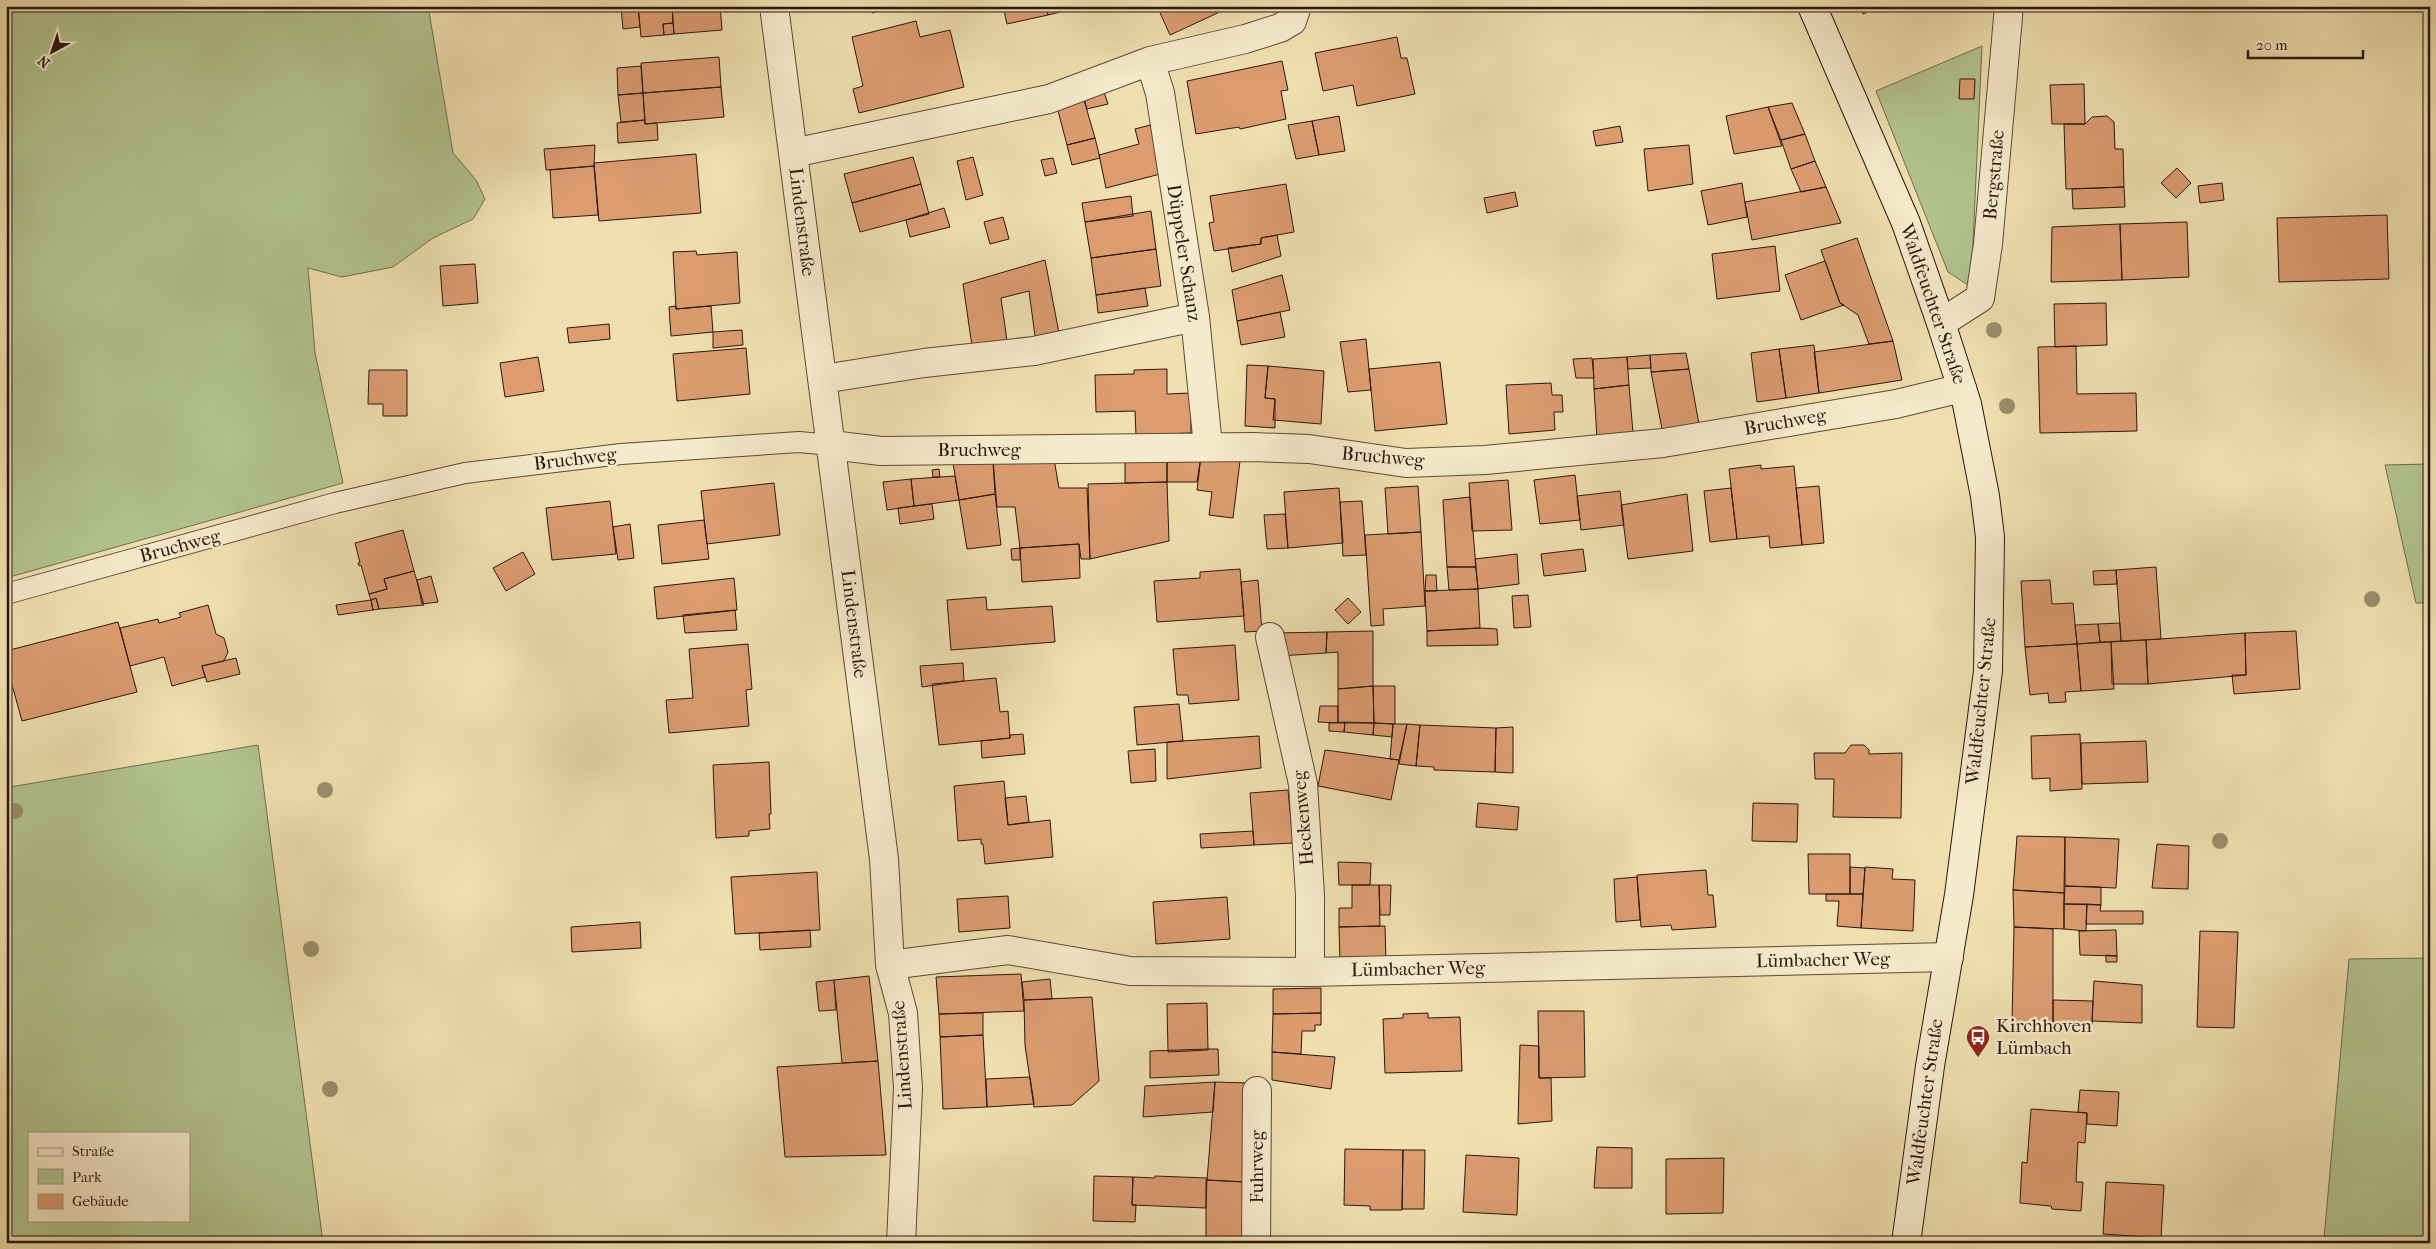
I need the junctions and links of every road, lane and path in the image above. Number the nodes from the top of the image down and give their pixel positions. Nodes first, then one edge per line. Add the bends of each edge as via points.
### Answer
1 (774, 6) edge
2 (1297, 6) edge
3 (1812, 6) edge
4 (2009, 6) edge
5 (1150, 61) junction
6 (793, 153) junction
7 (1195, 317) junction
8 (1941, 323) junction
9 (823, 379) junction
10 (1962, 388) junction
11 (831, 445) junction
12 (1208, 446) junction
13 (6, 594) edge
14 (1270, 637) dead end
15 (1949, 957) junction
16 (890, 965) junction
17 (1310, 972) junction
18 (1257, 1091) dead end
19 (901, 1243) edge
20 (1256, 1243) edge
21 (1906, 1243) edge

1 - 6 street, Lindenstraße
2 - 5 street via 1292,20 1280,28
3 - 8 street, Waldfeuchter Straße via 1906,223
4 - 8 street, Bergstraße via 1980,298
5 - 6 street via 1049,99
5 - 7 street, Düppeler Schanz via 1160,93
6 - 9 street, Lindenstraße
7 - 9 street via 1034,351 924,363
7 - 12 street, Düppeler Schanz
8 - 10 street, Waldfeuchter Straße
9 - 11 street, Lindenstraße
10 - 12 street, Bruchweg via 1896,404 1662,443 1485,460 1406,463 1309,449
10 - 15 street, Waldfeuchter Straße via 1985,496 1991,582 1988,671
11 - 12 street, Bruchweg via 882,451
11 - 13 lane, Bruchweg via 799,442 621,454 465,473 335,503
11 - 16 street, Lindenstraße via 884,859
14 - 17 street, Heckenweg via 1303,784 1310,895
15 - 17 street, Lümbacher Weg
15 - 21 street, Waldfeuchter Straße via 1930,1066
16 - 17 street, Lümbacher Weg via 1008,950 1130,971
16 - 19 street, Lindenstraße via 902,1013 908,1088
18 - 20 street, Fuhrweg

